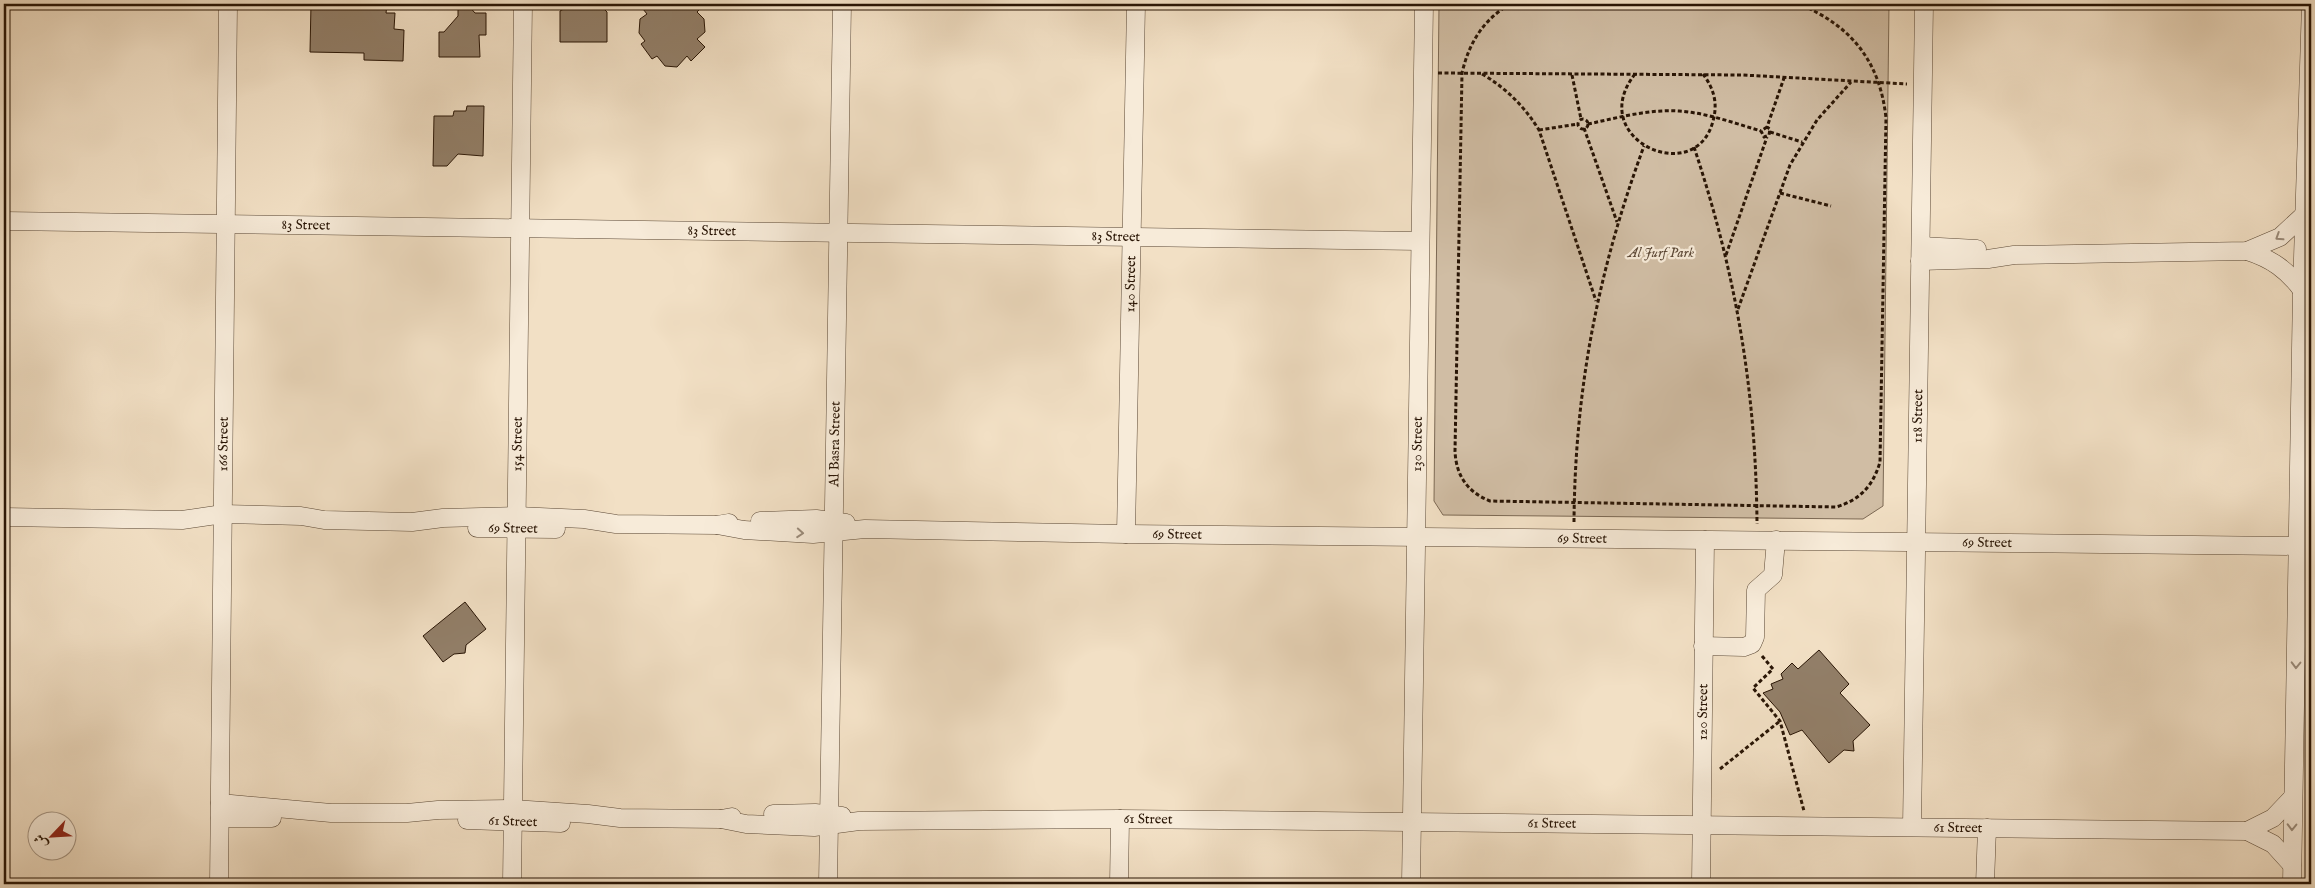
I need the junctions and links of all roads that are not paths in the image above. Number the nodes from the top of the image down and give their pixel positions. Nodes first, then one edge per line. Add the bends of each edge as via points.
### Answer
1 (228, 4) edge
2 (523, 4) edge
3 (842, 4) edge
4 (1136, 4) edge
5 (1424, 4) edge
6 (1924, 4) edge
7 (2311, 4) edge
8 (2306, 213) junction
9 (4, 221) edge
10 (226, 224) junction
11 (520, 228) junction
12 (839, 233) junction
13 (1132, 237) junction
14 (1420, 241) junction
15 (2247, 251) junction
16 (1920, 254) junction
17 (2302, 290) junction
18 (4, 518) edge
19 (222, 521) junction
20 (516, 523) junction
21 (834, 527) junction
22 (1126, 534) junction
23 (1416, 537) junction
24 (1704, 540) junction
25 (1776, 540) junction
26 (1916, 542) junction
27 (2299, 546) junction
28 (1703, 646) junction
29 (2293, 798) junction
30 (220, 811) junction
31 (513, 816) junction
32 (1120, 819) junction
33 (829, 820) junction
34 (1412, 822) junction
35 (1701, 825) junction
36 (1912, 827) junction
37 (1987, 828) junction
38 (2247, 831) junction
39 (2292, 865) junction
40 (219, 884) edge
41 (512, 884) edge
42 (828, 884) edge
43 (1119, 884) edge
44 (1411, 884) edge
45 (1701, 884) edge
46 (1986, 884) edge
47 (2292, 884) edge

1 - 10 street, 166 Street
2 - 11 street, 154 Street
3 - 12 street, Al Basra Street
4 - 13 street, 140 Street
5 - 14 street, 130 Street
6 - 16 street, 118 Street
7 - 8 street
8 -> 15 street via 2280,237
8 - 17 street
9 - 10 street, 83 Street
10 - 11 street, 83 Street
10 - 19 street, 166 Street
11 - 12 street, 83 Street
11 - 20 street, 154 Street
12 - 13 street, 83 Street
12 - 21 street, Al Basra Street
13 - 14 street, 83 Street
13 - 22 street, 140 Street
14 - 23 street, 130 Street
15 - 16 street via 2014,255 1988,259
15 - 17 street via 2279,265
16 - 26 street, 118 Street
17 - 27 street
18 - 19 street, 69 Street
19 - 20 street, 69 Street via 301,525 324,520 412,522 437,527
19 - 30 street, 166 Street
20 - 21 street, 69 Street via 591,529 616,524 717,525 744,530
20 - 31 street, 154 Street
21 - 22 street, 69 Street
21 - 33 street, Al Basra Street
22 - 23 street, 69 Street
23 - 24 street, 69 Street
23 - 34 street, 130 Street
24 - 25 street, 69 Street
24 - 28 street, 120 Street
25 - 26 street, 69 Street
25 - 28 street via 1773,575 1756,590 1752,644 1744,648
26 - 27 street, 69 Street
26 - 36 street, 118 Street
27 -> 29 street
28 - 35 street, 120 Street
29 - 38 street, 61 Street via 2273,818
29 -> 39 street
30 - 31 street, 61 Street via 306,818 331,813 407,813 432,818
30 - 40 street, 166 Street
31 - 33 street, 61 Street via 595,823 620,818 721,819 746,824
31 - 41 street, 154 Street
32 - 33 street, 61 Street
32 - 34 street, 61 Street
32 - 43 street
33 - 42 street, Al Basra Street
34 - 35 street, 61 Street
34 - 44 street, 130 Street
35 - 36 street, 61 Street
35 - 45 street, 120 Street
36 - 37 street, 61 Street
37 - 38 street, 61 Street
37 - 46 street
38 - 39 street, 61 Street via 2273,844
39 - 47 street

